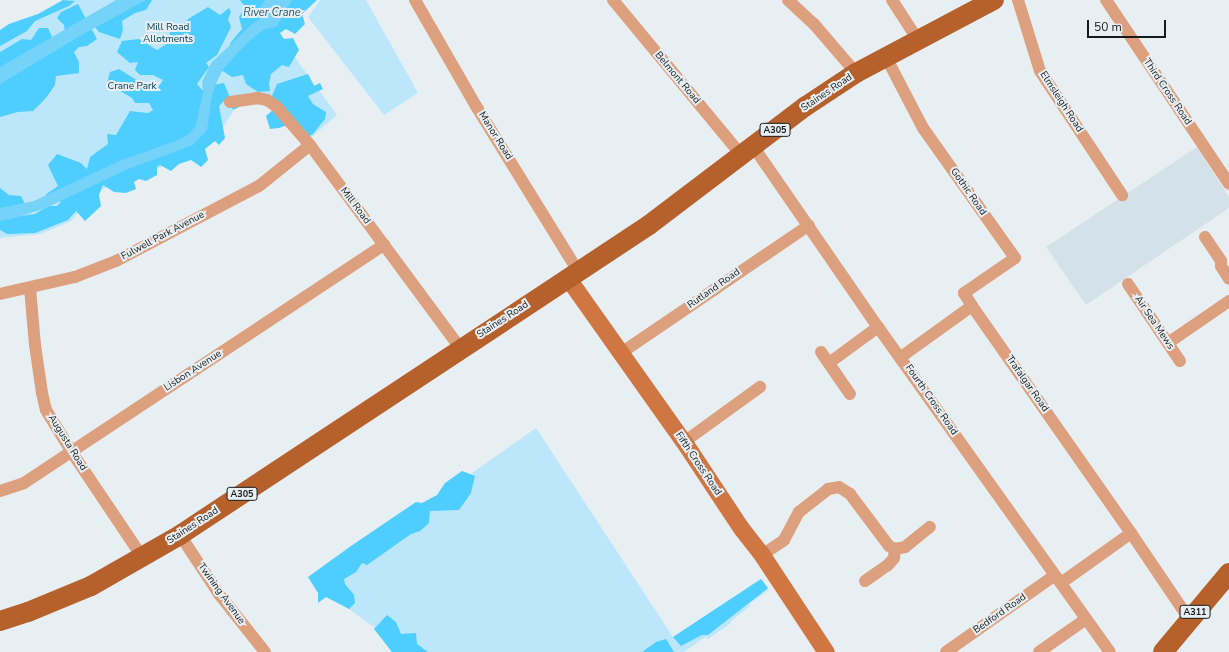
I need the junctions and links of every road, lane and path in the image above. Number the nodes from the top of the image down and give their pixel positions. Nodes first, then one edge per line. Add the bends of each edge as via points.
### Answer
1 (415, 0) edge
2 (613, 0) edge
3 (788, 0) edge
4 (892, 0) edge
5 (994, 0) edge
6 (1018, 0) edge
7 (1106, 0) edge
8 (918, 40) junction
9 (886, 57) junction
10 (856, 74) junction
11 (230, 102) dead end
12 (310, 145) junction
13 (747, 151) junction
14 (1229, 184) edge
15 (1122, 195) dead end
16 (809, 225) junction
17 (1205, 238) dead end
18 (384, 245) junction
19 (573, 274) junction
20 (1229, 278) edge
21 (1128, 284) dead end
22 (30, 288) junction
23 (0, 294) edge
24 (1229, 301) edge
25 (972, 306) junction
26 (878, 327) junction
27 (1168, 343) junction
28 (460, 348) junction
29 (821, 352) dead end
30 (620, 353) junction
31 (901, 358) junction
32 (1180, 361) dead end
33 (830, 363) junction
34 (760, 387) dead end
35 (850, 394) dead end
36 (684, 442) junction
37 (71, 452) junction
38 (0, 491) edge
39 (930, 527) dead end
40 (1131, 534) junction
41 (180, 535) junction
42 (895, 549) junction
43 (762, 555) junction
44 (143, 558) junction
45 (1229, 573) edge
46 (1058, 579) junction
47 (865, 581) dead end
48 (1086, 619) junction
49 (1189, 619) junction
50 (0, 621) edge
51 (265, 652) edge
52 (826, 652) edge
53 (946, 652) edge
54 (1039, 652) edge
55 (1110, 652) edge
56 (1163, 652) edge

1 - 19 street, Manor Road
2 - 13 street, Belmont Road
3 - 10 street via 814,24
4 - 8 street
5 - 8 main road, Staines Road / A305
6 - 15 street, Elmsleigh Road via 1040,71
7 - 14 street, Third Cross Road
8 - 9 main road, Staines Road / A305
9 - 10 main road, Staines Road / A305
9 - 25 street, Gothic Road via 923,128 1015,258 964,293
10 - 13 main road, Staines Road / A305 via 806,106
11 - 12 street, Mill Road via 257,98 268,100
12 - 18 street, Mill Road
12 - 22 street, Fulwell Park Avenue via 259,186 116,261 75,277
13 - 16 street, Fourth Cross Road
13 - 19 main road, Staines Road / A305 via 649,225
16 - 26 street, Fourth Cross Road
16 - 30 street, Rutland Road
17 - 20 street
18 - 28 street, Mill Road
18 - 37 street, Lisbon Avenue
19 - 28 main road, Staines Road / A305
19 - 30 street, Fifth Cross Road
21 - 27 street, Air Sea Mews
22 - 23 street, Fulwell Park Avenue
22 - 37 street, Augusta Road via 35,346 46,410
24 - 27 street
25 - 31 street
25 - 40 street, Trafalgar Road
26 - 31 street, Fourth Cross Road
26 - 33 street
27 - 32 street, Air Sea Mews
28 - 41 main road, Staines Road / A305
29 - 33 street
30 - 36 street, Fifth Cross Road
31 - 46 street, Fourth Cross Road
33 - 35 street
34 - 36 street
36 - 43 street, Fifth Cross Road
37 - 38 street, Lisbon Avenue via 24,483
37 - 44 street, Augusta Road
39 - 42 street via 905,547
40 - 46 street
40 - 49 street, Trafalgar Road
41 - 44 main road, Staines Road / A305
41 - 51 street, Twining Avenue via 219,594
42 - 43 street via 889,546 850,494 839,487 828,489 799,512 784,540
42 - 47 street via 894,558 888,566
43 - 52 street, Fifth Cross Road
44 - 50 main road, Staines Road / A305 via 91,586
45 - 49 main road, A311
46 - 48 street, Fourth Cross Road
46 - 53 street, Bedford Road
48 - 54 street
48 - 55 street, Fourth Cross Road
49 - 56 main road, A311

